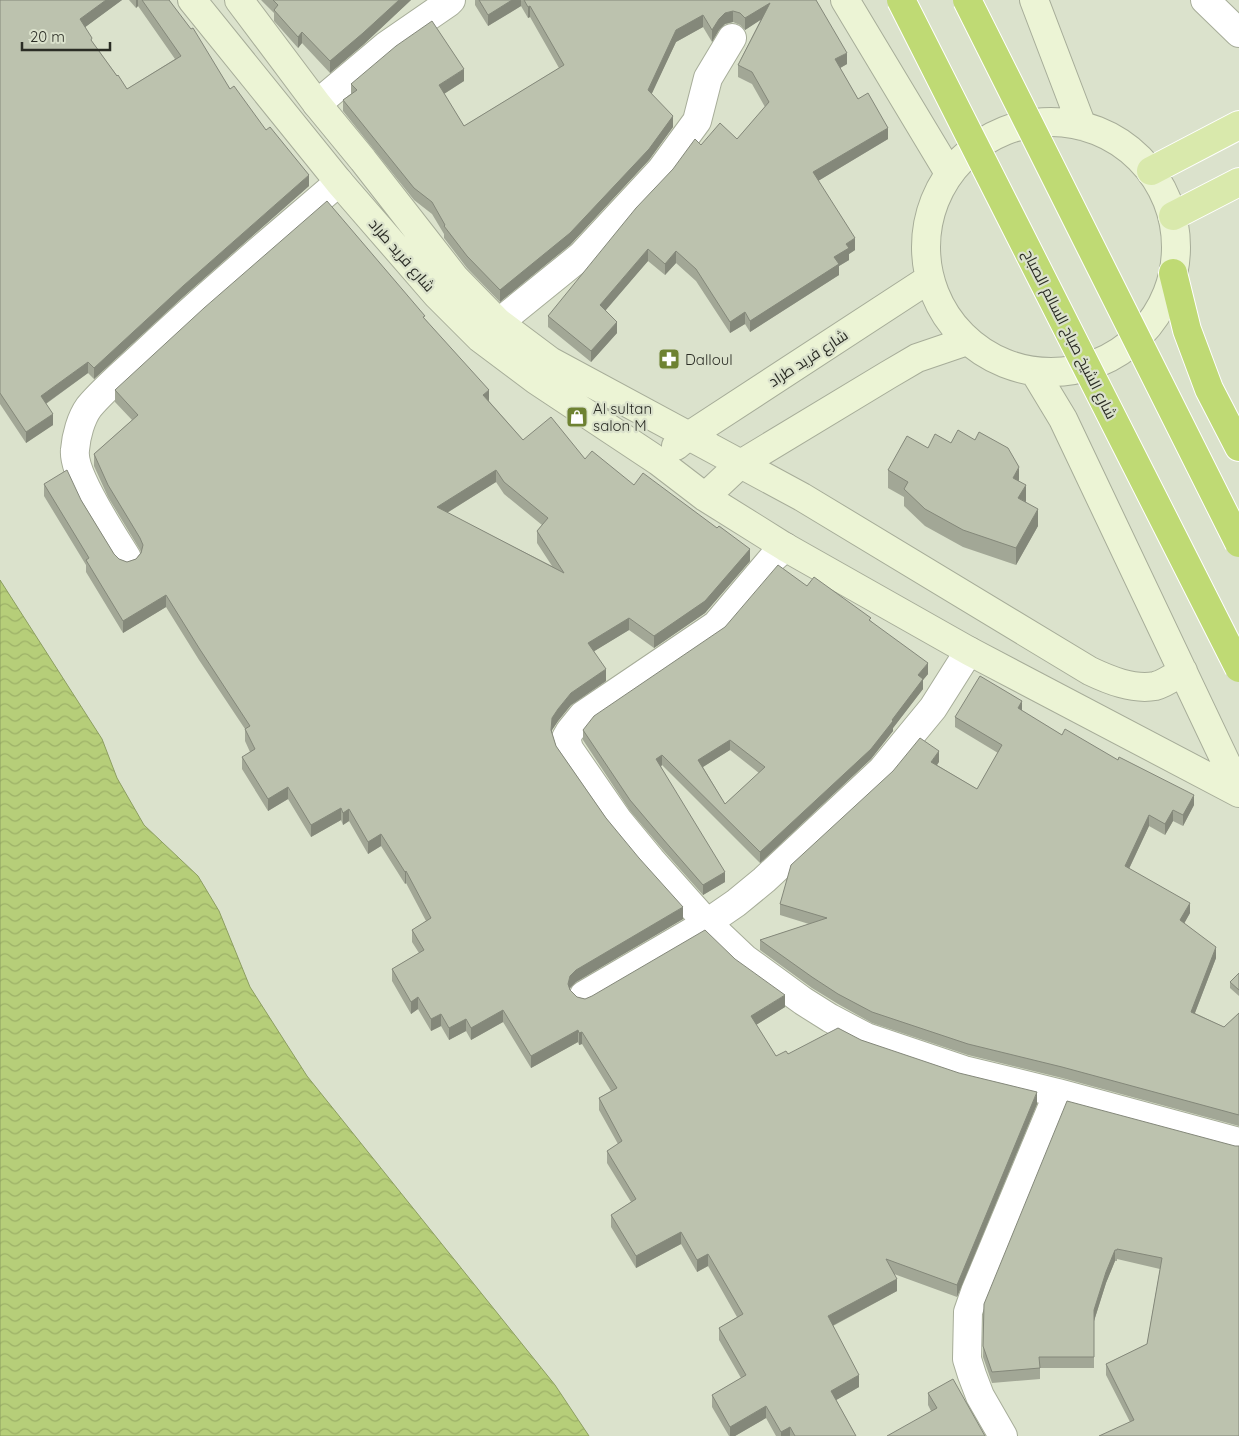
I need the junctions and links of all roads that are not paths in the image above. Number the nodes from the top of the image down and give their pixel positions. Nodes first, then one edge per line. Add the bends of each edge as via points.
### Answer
1 (192, 0) edge
2 (240, 0) edge
3 (451, 0) edge
4 (845, 0) edge
5 (902, 0) edge
6 (967, 0) edge
7 (1034, 0) edge
8 (1205, 0) edge
9 (1239, 33) edge
10 (732, 38) dead end
11 (317, 104) junction
12 (1239, 124) edge
13 (1082, 126) junction
14 (1150, 171) junction
15 (950, 173) junction
16 (339, 182) junction
17 (1239, 182) edge
18 (1172, 216) junction
19 (1173, 273) junction
20 (929, 279) junction
21 (489, 330) junction
22 (967, 341) junction
23 (1034, 371) junction
24 (687, 436) junction
25 (1239, 448) edge
26 (658, 461) junction
27 (739, 465) junction
28 (705, 498) junction
29 (1239, 543) edge
30 (785, 547) junction
31 (127, 558) dead end
32 (969, 651) junction
33 (1239, 668) edge
34 (1183, 671) junction
35 (1239, 792) edge
36 (707, 923) junction
37 (584, 995) dead end
38 (1058, 1093) junction
39 (1239, 1142) edge
40 (1003, 1436) edge

1 - 16 street, شارع فريد طراد
2 - 11 street, شارع فريد طراد
3 - 11 street via 387,46
4 - 15 street
5 - 33 highway, شارع الشيخ صباح السالم الصباح, bridge
6 - 29 highway, bridge
7 - 13 street
8 - 9 street
10 - 21 street via 708,78 697,121 661,170 581,256
11 - 21 street, شارع فريد طراد via 454,278
12 - 14 main road
13 - 14 street via 1108,136 1132,151
13 - 15 street via 1053,122 1023,125 995,135 970,151
14 - 18 street via 1164,192
15 - 20 street via 932,206 925,242
16 - 21 street, شارع فريد طراد via 437,295
16 - 31 street via 183,316 88,409 74,452 78,471
17 - 18 main road
18 - 19 street via 1176,245
19 - 23 street via 1160,308 1137,337 1106,359 1071,370
19 - 25 highway via 1187,330 1209,389
20 - 22 street via 944,313
20 - 24 street, شارع فريد طراد
21 - 24 street, شارع فريد طراد
21 - 26 street, شارع فريد طراد via 536,380
22 - 23 street via 998,361
22 - 27 street via 917,358
23 - 34 street via 1063,419
24 - 26 street, شارع فريد طراد
24 - 27 street, شارع فريد طراد
26 - 28 street, شارع فريد طراد
27 - 28 street
27 - 34 street, شارع فريد طراد via 802,497 1090,671 1137,686 1156,686
28 - 30 street, شارع فريد طراد
30 - 32 street, شارع فريد طراد
30 - 36 street via 716,625 584,715 566,738 574,757 618,820
32 - 35 street, شارع فريد طراد
32 - 36 street via 933,708 882,770 764,880
34 - 35 street
36 - 37 street
36 - 38 street via 744,958 803,1001 866,1037 964,1070
38 - 39 street
38 - 40 street via 968,1312 967,1359 980,1396

